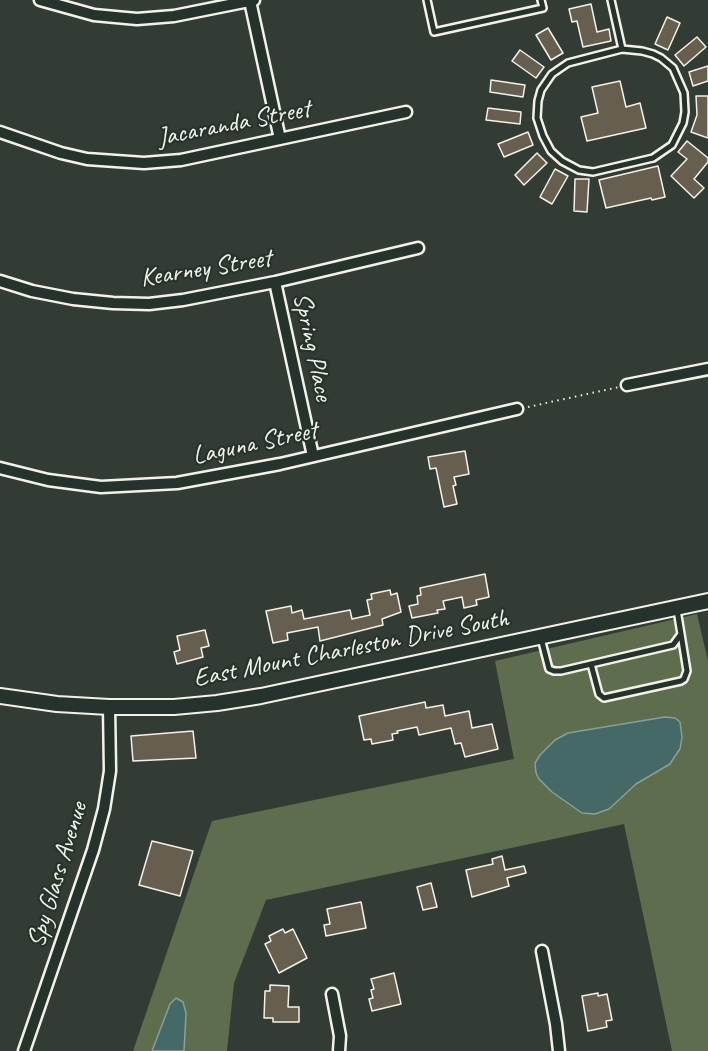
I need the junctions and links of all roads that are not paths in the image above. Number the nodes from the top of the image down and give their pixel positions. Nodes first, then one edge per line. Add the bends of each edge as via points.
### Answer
1 (40, 0) edge
2 (252, 0) edge
3 (427, 0) edge
4 (541, 0) edge
5 (612, 0) edge
6 (622, 49) junction
7 (406, 112) dead end
8 (0, 132) edge
9 (280, 139) junction
10 (418, 248) dead end
11 (0, 281) edge
12 (275, 282) junction
13 (708, 369) edge
14 (627, 385) road end
15 (518, 409) road end
16 (313, 456) junction
17 (0, 468) edge
18 (708, 601) edge
19 (676, 608) junction
20 (681, 634) junction
21 (540, 637) junction
22 (591, 664) junction
23 (0, 696) edge
24 (109, 707) junction
25 (542, 951) dead end
26 (332, 994) dead end
27 (24, 1051) edge
28 (339, 1051) edge
29 (559, 1051) edge

1 - 2 street via 94,15 137,19 174,16
2 - 9 street
3 - 4 lane via 434,32 543,8
5 - 6 lane
6 - 6 lane via 653,54 673,68 684,93 686,112 672,145 653,158 592,172 579,170 551,151 543,136 537,118 541,90 552,74 568,63
7 - 9 street, Jacaranda Street
8 - 9 street, Jacaranda Street via 87,159 144,163 181,160
10 - 12 street, Kearney Street
11 - 12 street, Kearney Street via 73,299 148,304
12 - 16 street, Spring Place
13 - 14 street
15 - 16 street, Laguna Street
16 - 17 street, Laguna Street via 211,478 144,486 101,487
18 - 19 street, East Mount Charleston Drive South
19 - 20 lane
19 - 21 street, East Mount Charleston Drive South
20 - 22 lane via 673,645
20 - 22 lane via 687,671 681,681 604,698 599,694
21 - 22 lane via 549,669 561,671
21 - 24 street, East Mount Charleston Drive South via 261,696 174,707
23 - 24 street, East Mount Charleston Drive South
24 - 27 street, Spy Glass Avenue via 110,771 104,809
25 - 29 street
26 - 28 street

